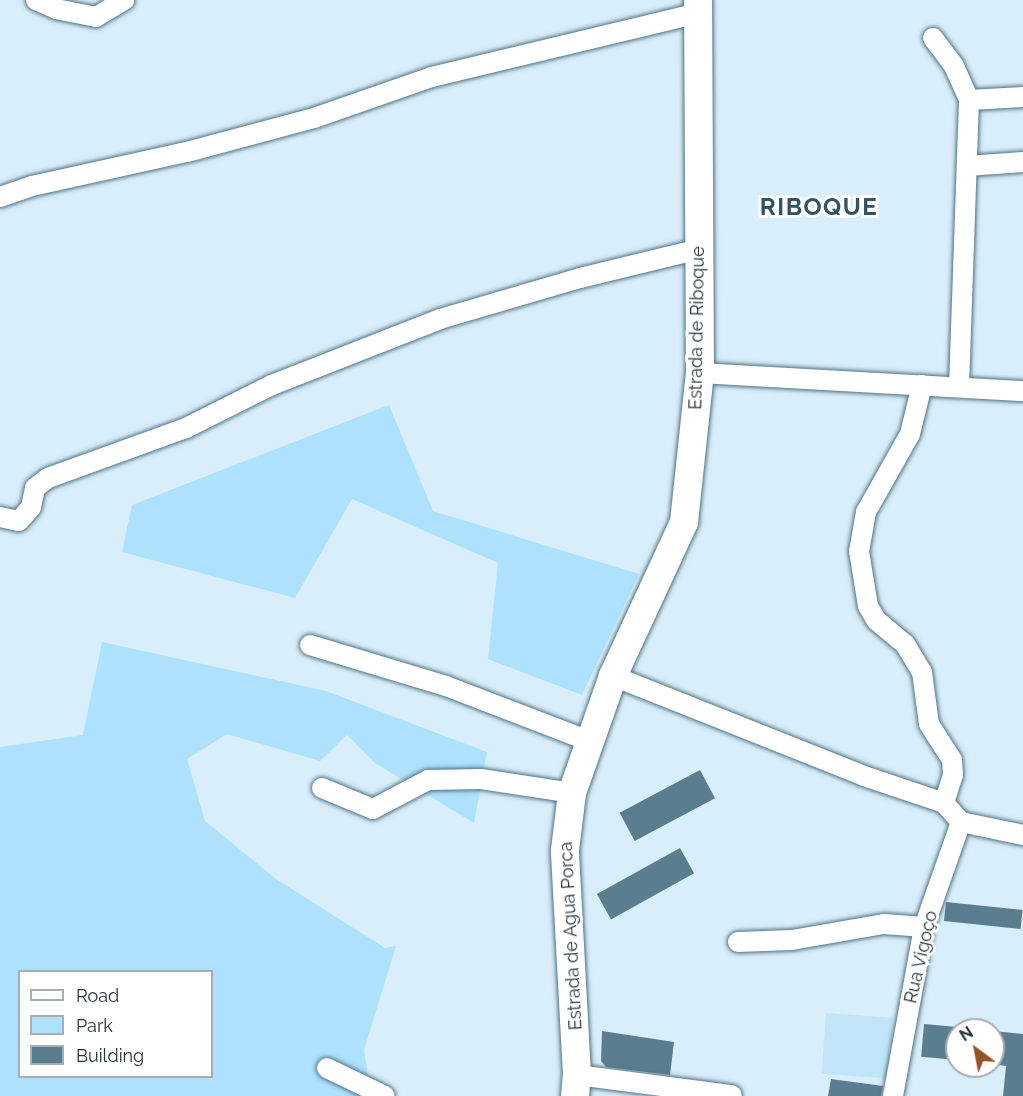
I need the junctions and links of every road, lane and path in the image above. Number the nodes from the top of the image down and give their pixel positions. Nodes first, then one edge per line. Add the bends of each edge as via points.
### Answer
1 (36, 0) edge
2 (124, 0) edge
3 (698, 7) edge
4 (933, 38) dead end
5 (1023, 98) edge
6 (969, 99) junction
7 (1023, 162) edge
8 (967, 166) junction
9 (0, 197) edge
10 (700, 249) junction
11 (700, 373) junction
12 (922, 385) junction
13 (959, 387) junction
14 (1023, 391) edge
15 (0, 517) edge
16 (310, 645) dead end
17 (613, 676) junction
18 (589, 741) junction
19 (322, 788) dead end
20 (572, 793) junction
21 (944, 803) junction
22 (961, 822) junction
23 (1023, 835) edge
24 (924, 927) junction
25 (738, 942) dead end
26 (327, 1068) dead end
27 (576, 1085) edge
28 (732, 1095) edge
29 (386, 1096) edge
30 (893, 1096) edge

1 - 2 street via 56,9 96,17
3 - 9 street via 432,77 314,118
3 - 10 main road, Estrada de Riboque
4 - 6 street via 954,66
5 - 6 street
6 - 8 street
7 - 8 street
8 - 13 street
10 - 11 main road, Estrada de Riboque
10 - 15 street via 580,278 440,319 272,385 186,428 48,478 35,488 31,507 19,521
11 - 12 street
11 - 17 main road, Estrada de Riboque via 684,522
12 - 13 street
12 - 21 street via 910,434 866,512 859,551 868,606 876,620 905,644 922,672 929,724 952,760 953,775
13 - 14 street
16 - 18 street via 446,686
17 - 18 main road, Estrada de Agua Porca
17 - 21 street via 864,776
18 - 20 main road, Estrada de Agua Porca
19 - 20 street via 373,808 428,780 481,779
20 - 27 main road, Estrada de Agua Porca via 565,850
21 - 22 street
22 - 23 street
22 - 24 street, Rua Vigoço
24 - 25 street via 884,924 792,940
24 - 30 street, Rua Vigoço
26 - 29 street
27 - 28 street

